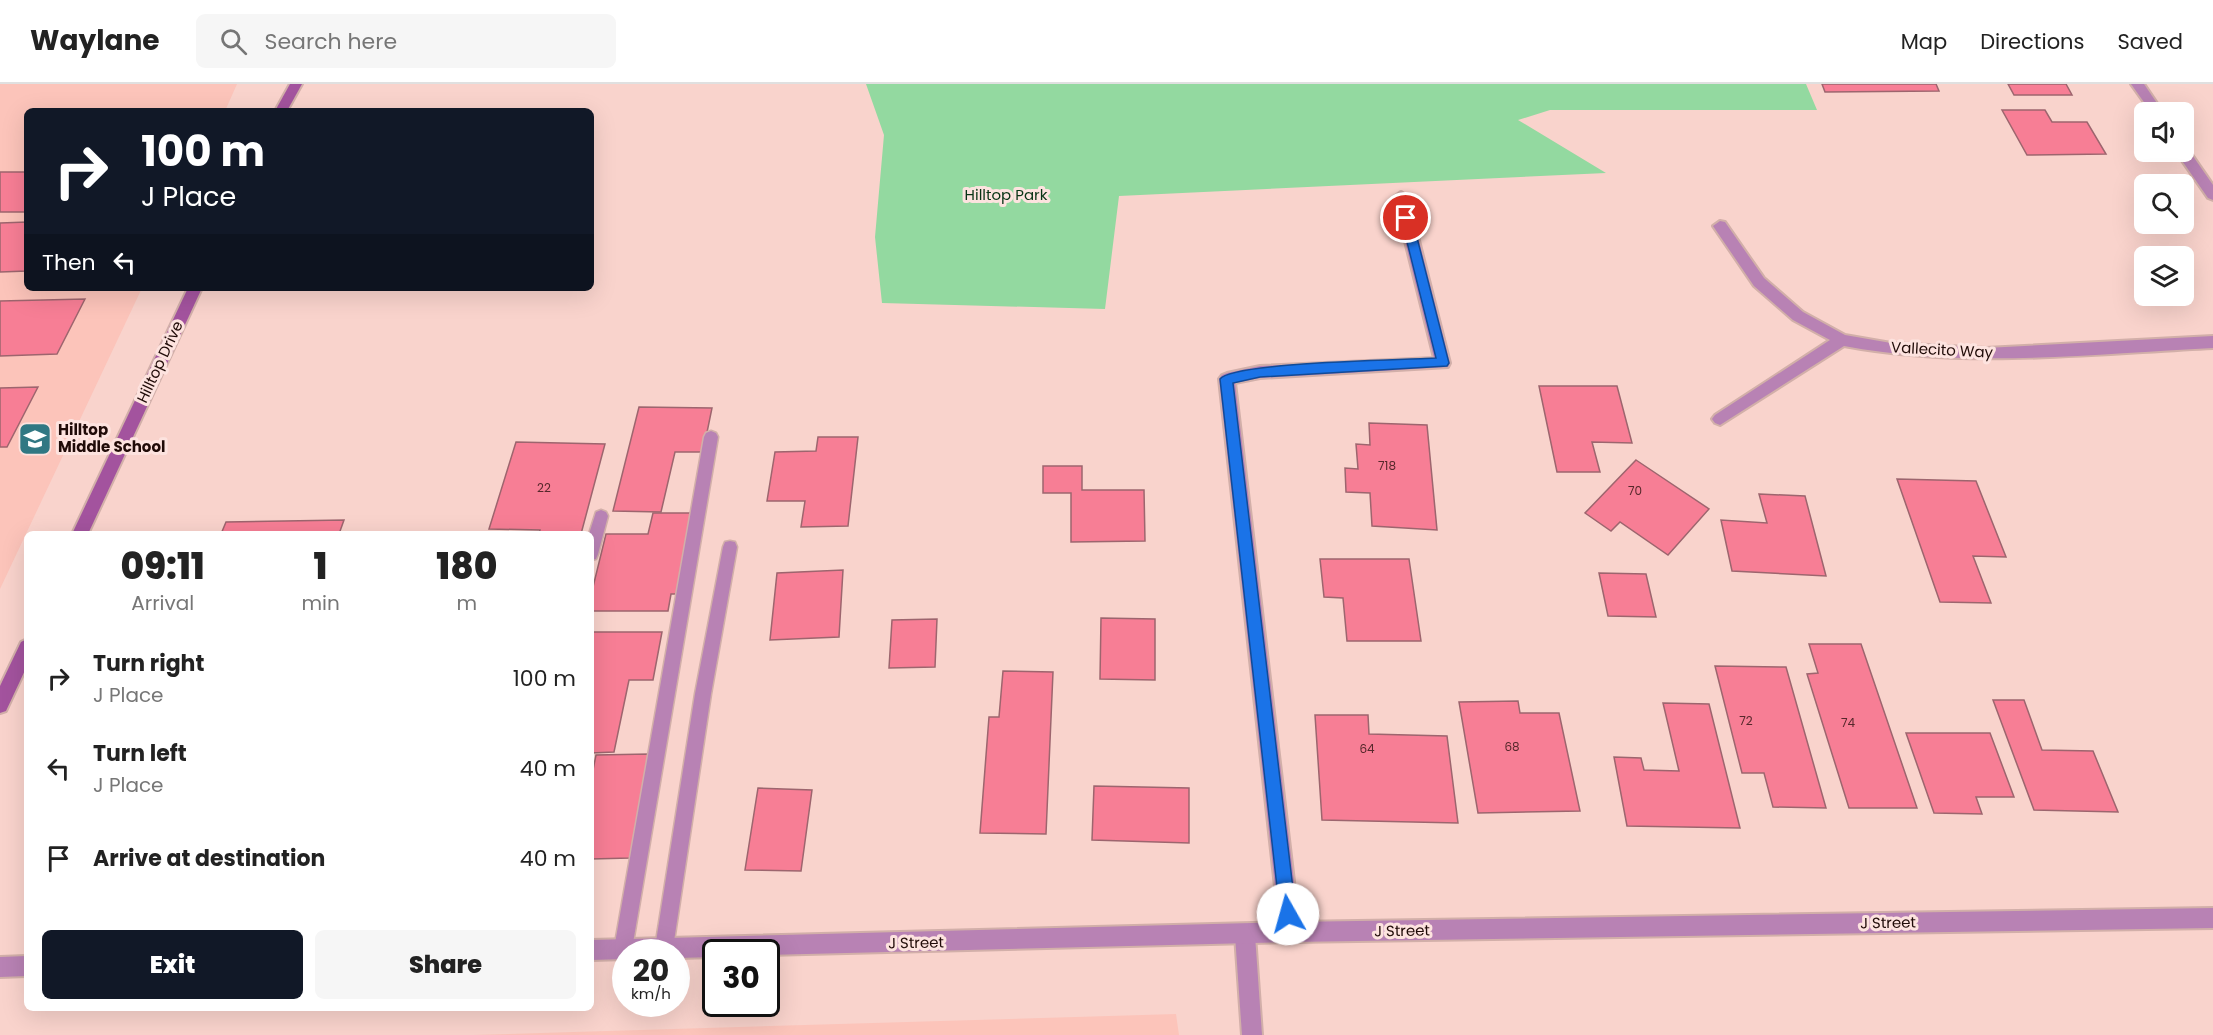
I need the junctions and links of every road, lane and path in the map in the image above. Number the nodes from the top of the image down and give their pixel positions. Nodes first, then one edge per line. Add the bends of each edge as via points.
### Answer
1 (296, 84) edge
2 (2137, 84) edge
3 (2150, 102) edge
4 (284, 108) edge
5 (2190, 162) edge
6 (2213, 195) edge
7 (1401, 197) dead end
8 (1720, 226) dead end
9 (194, 291) edge
10 (1842, 340) junction
11 (2213, 342) edge
12 (1720, 419) dead end
13 (711, 437) dead end
14 (601, 516) dead end
15 (81, 531) edge
16 (594, 543) edge
17 (730, 547) dead end
18 (24, 653) edge
19 (0, 705) edge
20 (2213, 918) edge
21 (1290, 932) junction
22 (1245, 935) junction
23 (625, 939) edge
24 (665, 939) edge
25 (690, 947) edge
26 (612, 949) edge
27 (594, 950) edge
28 (24, 966) edge
29 (0, 967) edge
30 (1252, 1035) edge

1 - 4 main road
2 - 3 street
5 - 6 street
7 - 21 street via 1443,363 1260,372 1227,379
8 - 10 street, Vallecito Way via 1759,282 1798,316
9 - 15 main road, Hilltop Drive
10 - 11 street, Vallecito Way via 1891,349 1986,354
10 - 12 street
13 - 23 lane
14 - 16 lane
17 - 24 lane
18 - 19 main road
20 - 21 street, J Street
21 - 22 street, J Street
22 - 25 street, J Street
22 - 30 street
26 - 27 street, J Street
28 - 29 street

